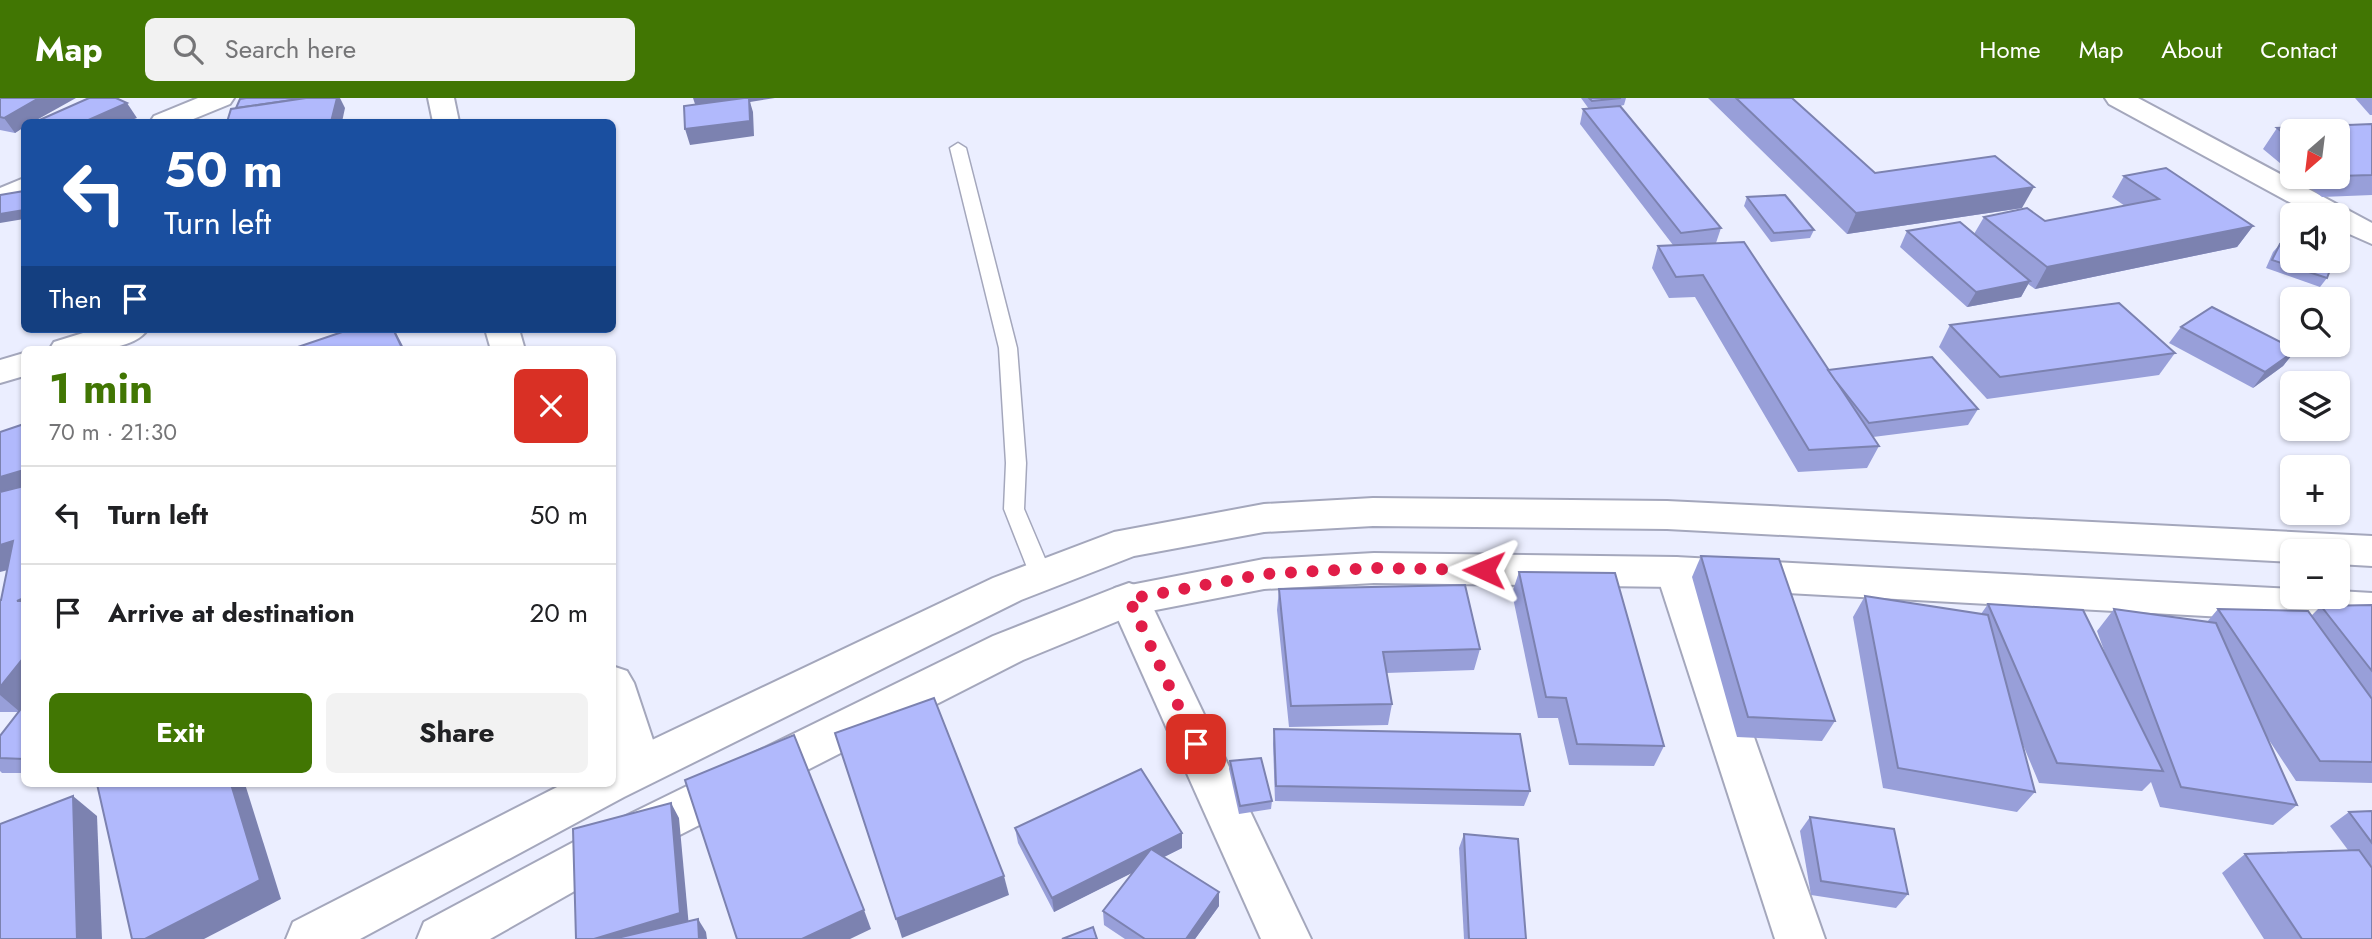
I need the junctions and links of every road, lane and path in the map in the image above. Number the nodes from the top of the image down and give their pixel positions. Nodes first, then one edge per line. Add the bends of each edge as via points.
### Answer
1 (221, 98) edge
2 (441, 98) edge
3 (2118, 98) edge
4 (171, 119) edge
5 (445, 119) edge
6 (958, 148) dead end
7 (21, 188) edge
8 (0, 199) edge
9 (2313, 203) edge
10 (2350, 223) edge
11 (2372, 235) edge
12 (119, 333) edge
13 (78, 346) edge
14 (21, 365) edge
15 (0, 372) edge
16 (2372, 551) edge
17 (1676, 572) junction
18 (1041, 576) junction
19 (1129, 599) junction
20 (2372, 609) edge
21 (616, 730) edge
22 (620, 778) edge
23 (603, 787) edge
24 (311, 939) edge
25 (442, 939) edge
26 (1286, 939) edge
27 (1800, 939) edge

1 - 4 main road
2 - 5 main road
3 - 9 main road
6 - 18 lane via 1007,348 1016,463 1014,509
7 - 8 main road
10 - 11 main road
12 - 13 main road
14 - 15 main road
16 - 18 main road via 1667,515 1373,512 1264,518 1128,542
17 - 19 main road via 1374,568 1264,574
17 - 20 main road
17 - 27 main road
18 - 22 main road
19 - 25 main road via 1008,648 600,852
19 - 26 main road
21 - 22 main road
23 - 24 main road

